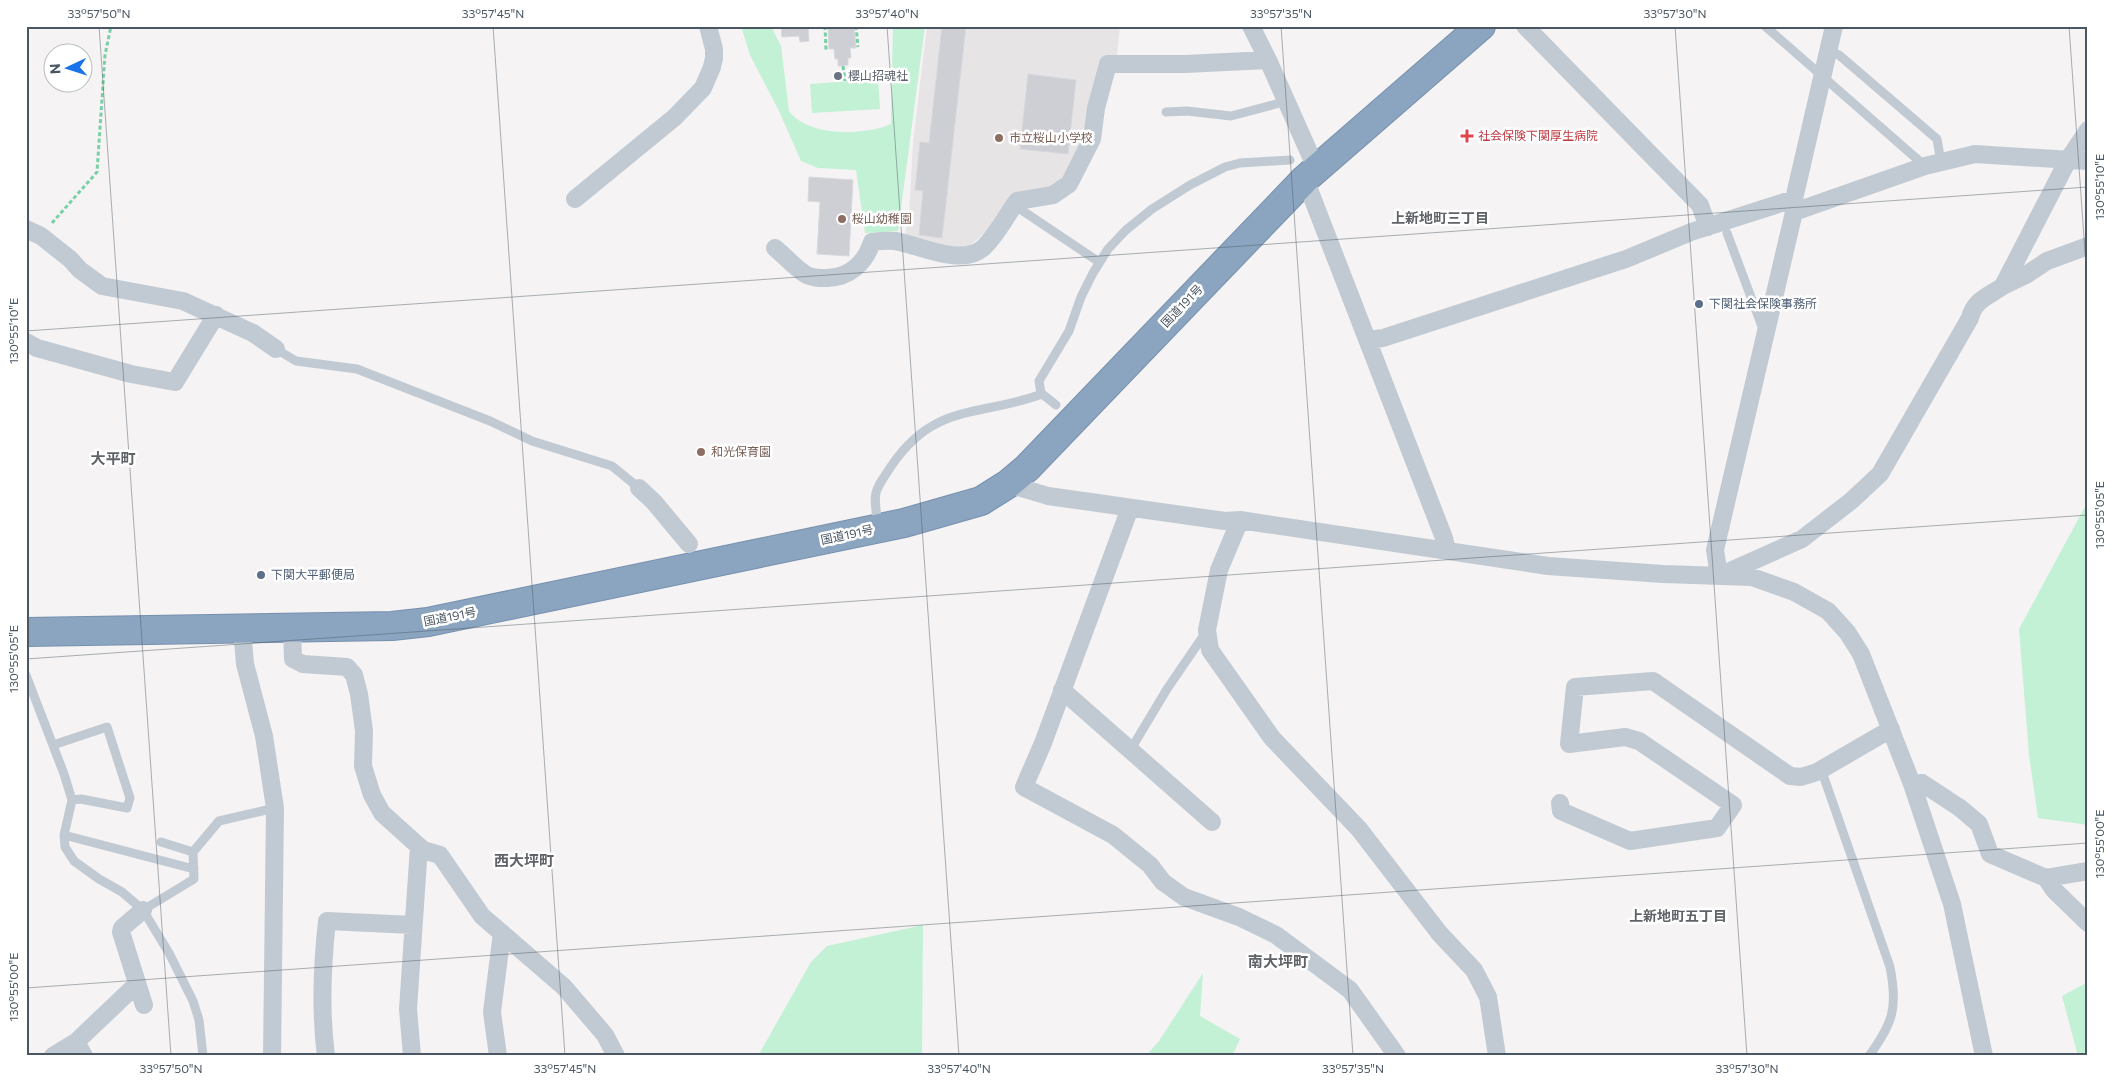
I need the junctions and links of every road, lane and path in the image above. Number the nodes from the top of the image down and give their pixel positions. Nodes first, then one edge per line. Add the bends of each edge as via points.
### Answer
1 (111, 26) edge
2 (708, 26) edge
3 (825, 26) edge
4 (856, 26) edge
5 (1251, 26) edge
6 (1481, 26) edge
7 (1525, 26) edge
8 (1765, 26) edge
9 (1834, 26) edge
10 (858, 47) dead end
11 (826, 50) dead end
12 (1828, 51) junction
13 (1268, 60) junction
14 (844, 66) dead end
15 (1823, 76) junction
16 (844, 81) dead end
17 (1276, 104) dead end
18 (1166, 112) dead end
19 (2088, 130) edge
20 (2068, 160) junction
21 (2088, 160) edge
22 (1933, 164) junction
23 (1304, 169) junction
24 (575, 199) dead end
25 (1014, 205) junction
26 (1794, 205) junction
27 (1708, 227) junction
28 (34, 233) edge
29 (1727, 233) dead end
30 (2088, 246) edge
31 (775, 248) dead end
32 (1099, 262) junction
33 (2003, 286) junction
34 (216, 315) junction
35 (1765, 335) junction
36 (1367, 340) junction
37 (26, 342) edge
38 (276, 349) joint
39 (1042, 394) junction
40 (1056, 405) dead end
41 (1008, 484) junction
42 (639, 488) joint
43 (1130, 508) junction
44 (1240, 520) junction
45 (878, 529) junction
46 (688, 544) dead end
47 (1447, 551) junction
48 (1719, 576) junction
49 (292, 628) junction
50 (242, 629) junction
51 (1208, 630) junction
52 (26, 632) edge
53 (26, 675) edge
54 (1062, 690) junction
55 (1891, 729) junction
56 (54, 745) junction
57 (1131, 749) junction
58 (1821, 769) junction
59 (1912, 784) junction
60 (72, 800) junction
61 (1560, 803) dead end
62 (276, 808) junction
63 (1212, 822) dead end
64 (64, 835) junction
65 (161, 842) dead end
66 (419, 846) junction
67 (194, 852) junction
68 (194, 869) junction
69 (2088, 871) edge
70 (2046, 878) junction
71 (143, 910) junction
72 (2088, 923) edge
73 (413, 925) junction
74 (502, 933) junction
75 (138, 984) junction
76 (144, 1005) dead end
77 (80, 1049) edge
78 (53, 1056) edge
79 (204, 1056) edge
80 (272, 1056) edge
81 (326, 1056) edge
82 (412, 1056) edge
83 (498, 1056) edge
84 (616, 1056) edge
85 (1397, 1056) edge
86 (1497, 1056) edge
87 (1869, 1056) edge
88 (1984, 1056) edge

1 - 28 path via 105,55 96,172
2 - 24 street via 714,58 703,88 675,117
3 - 11 path
4 - 10 path
5 - 13 street
6 - 23 highway, 国道191号
7 - 27 street via 1700,206
8 - 15 lane
9 - 12 street
12 - 15 street
12 - 22 lane via 1838,55 1938,140
13 - 23 street
13 - 25 street via 1108,64 1096,108 1092,139 1069,184 1053,195 1017,201
14 - 16 path
15 - 22 lane
15 - 26 street
17 - 18 lane via 1230,116
19 - 20 street
20 - 21 street
20 - 22 street via 1975,154
20 - 33 street
22 - 26 street
23 - 32 lane via 1240,163 1213,172 1152,209 1108,249
23 - 36 street
23 - 41 highway, 国道191号 via 1027,468
25 - 31 street via 982,248 966,256 942,254 893,241 872,242 854,270 838,277 813,278
25 - 32 lane
26 - 27 street
26 - 35 street
27 - 36 street via 1616,262 1383,338
28 - 34 street via 102,286 182,301
29 - 35 lane
30 - 33 street via 2047,261
32 - 39 lane via 1081,296 1069,331 1039,381 1038,388
33 - 48 street via 1980,299 1972,308 1970,318 1880,474 1802,539
34 - 37 street via 175,382 121,371 37,348
34 - 38 street via 253,333
35 - 48 street via 1715,550
36 - 47 street
38 - 42 lane via 296,361 357,369 540,444 612,466
39 - 40 lane
39 - 45 lane via 945,418 918,435 897,457 877,487 874,496
41 - 43 street via 1048,496
41 - 45 highway, 国道191号 via 982,501
42 - 46 street
43 - 44 street via 1225,521
43 - 54 street
44 - 47 street
44 - 51 street via 1219,570
45 - 49 highway, 国道191号 via 428,622
47 - 48 street via 1548,566
48 - 55 street via 1752,577 1780,586 1836,618 1860,654
49 - 50 highway, 国道191号
49 - 66 street via 293,659 303,664 347,667 354,675 364,731 363,766 372,795 382,813
50 - 52 highway, 国道191号
50 - 62 street via 245,664 264,736
51 - 57 lane
51 - 86 street via 1210,650 1272,738 1359,829 1440,934 1474,970 1484,987 1491,1010
53 - 56 lane
54 - 57 street
54 - 85 street via 1044,743 1024,787 1113,835 1150,865 1163,882 1184,897 1239,917 1276,935 1350,990
55 - 58 street
55 - 59 street
56 - 60 lane
56 - 60 lane via 107,727 130,798 128,808
57 - 63 street
58 - 61 street via 1801,777 1790,776 1653,681 1576,687 1569,744 1625,737 1639,741 1733,805 1717,828 1630,841 1561,811
58 - 87 lane via 1890,967 1893,1013
59 - 70 street via 1922,783 1979,824 1990,854
59 - 88 street via 1952,904
60 - 64 lane
62 - 67 lane via 219,821
62 - 80 street
64 - 68 lane
64 - 71 lane via 74,861 122,892
65 - 67 lane
66 - 73 street
66 - 74 street via 440,855 482,916
67 - 68 lane
68 - 71 lane via 194,879
69 - 70 street
70 - 72 street
71 - 75 street via 121,932
71 - 79 lane via 193,1001
73 - 81 street via 326,921 322,1024
73 - 82 street via 408,1009
74 - 83 street via 492,1012
74 - 84 street via 564,987 605,1035
75 - 76 street
75 - 77 street
77 - 78 street

